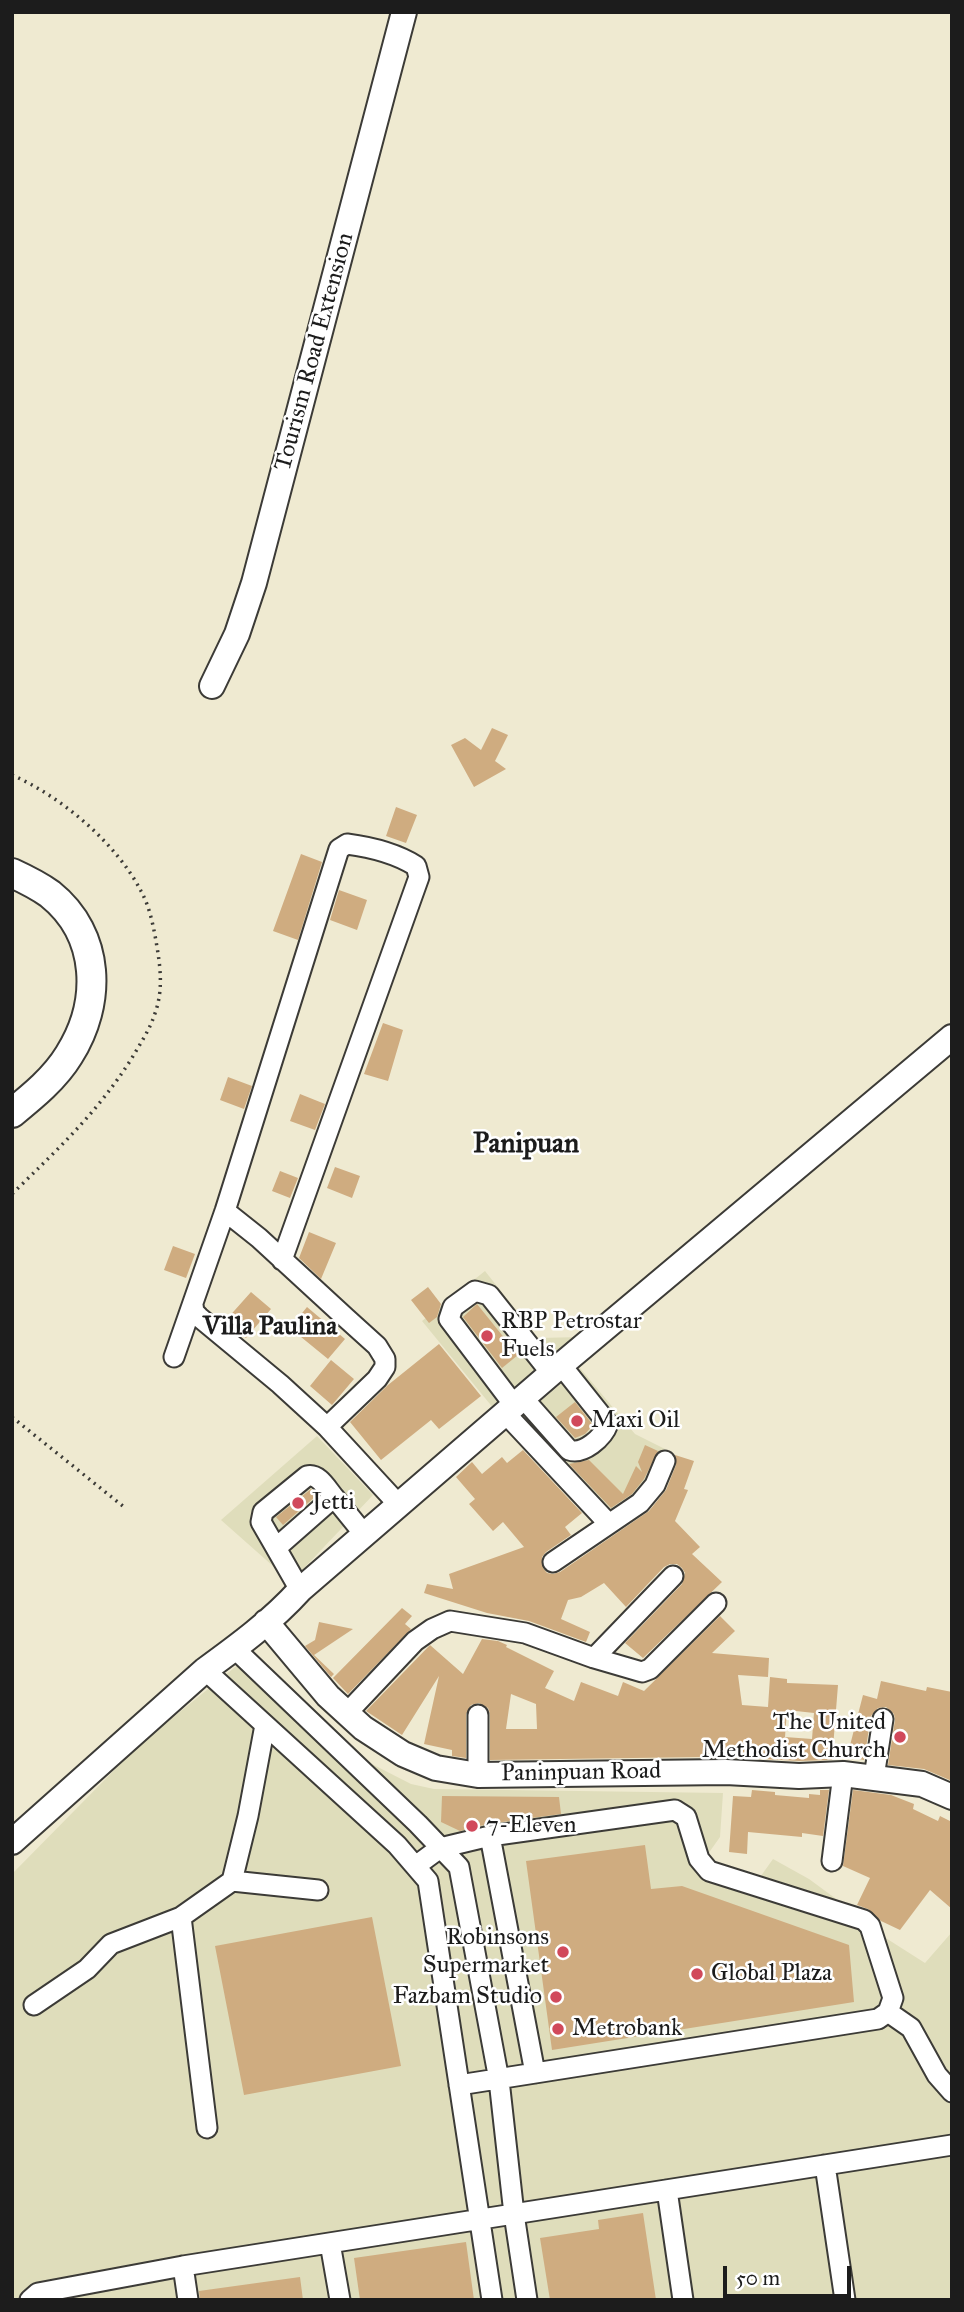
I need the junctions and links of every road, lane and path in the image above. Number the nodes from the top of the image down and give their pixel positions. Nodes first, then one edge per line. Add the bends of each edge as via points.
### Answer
1 (404, 12) edge
2 (212, 686) dead end
3 (12, 873) edge
4 (952, 1037) edge
5 (57, 1071) junction
6 (12, 1096) edge
7 (12, 1113) edge
8 (225, 1211) junction
9 (282, 1260) junction
10 (193, 1305) junction
11 (174, 1357) dead end
12 (556, 1369) junction
13 (514, 1405) junction
14 (12, 1418) edge
15 (327, 1427) junction
16 (665, 1461) dead end
17 (334, 1497) junction
18 (398, 1504) junction
19 (124, 1507) dead end
20 (609, 1524) junction
21 (364, 1534) junction
22 (276, 1548) junction
23 (553, 1562) dead end
24 (673, 1576) dead end
25 (300, 1590) junction
26 (716, 1603) dead end
27 (266, 1622) junction
28 (234, 1649) junction
29 (594, 1658) junction
30 (205, 1670) junction
31 (347, 1713) junction
32 (478, 1715) dead end
33 (883, 1719) dead end
34 (265, 1725) junction
35 (843, 1774) junction
36 (478, 1775) junction
37 (873, 1777) junction
38 (952, 1797) edge
39 (490, 1836) junction
40 (12, 1842) edge
41 (440, 1848) junction
42 (832, 1861) dead end
43 (417, 1865) junction
44 (232, 1881) junction
45 (318, 1890) dead end
46 (181, 1917) junction
47 (34, 2005) dead end
48 (888, 2012) junction
49 (535, 2073) junction
50 (499, 2080) junction
51 (459, 2085) junction
52 (952, 2092) edge
53 (207, 2128) dead end
54 (952, 2145) edge
55 (825, 2165) junction
56 (667, 2190) junction
57 (514, 2214) junction
58 (480, 2219) junction
59 (330, 2243) junction
60 (183, 2266) junction
61 (30, 2300) edge
62 (188, 2300) edge
63 (340, 2300) edge
64 (492, 2300) edge
65 (527, 2300) edge
66 (683, 2300) edge
67 (845, 2300) edge

1 - 2 main road, Tourism Road Extension via 254,583 237,634
3 - 5 highway via 50,895 79,929 87,948 93,990 89,1012
4 - 12 main road
5 - 6 highway
5 - 7 highway
8 - 9 street
8 - 9 street via 339,849 357,845 406,860 416,866 419,877
8 - 10 street
9 - 15 street via 377,1346 385,1359 377,1379
10 - 11 street
10 - 15 street via 198,1317
12 - 13 main road
12 - 13 street via 608,1424 584,1450 569,1450
12 - 13 street via 489,1295 475,1291 453,1307 450,1319
13 - 18 main road
13 - 20 street
14 - 19 path
15 - 18 street
16 - 20 street via 649,1494
17 - 21 street
17 - 22 street
17 - 22 street via 312,1474 263,1512 261,1522
18 - 21 main road
20 - 23 street
21 - 25 main road
22 - 25 street
24 - 29 street
25 - 27 main road
26 - 29 street via 650,1669 642,1672
27 - 28 main road
27 - 31 main road, Paninpuan Road
28 - 30 main road
28 - 41 street
29 - 31 street via 526,1633 450,1621 415,1641
30 - 34 street
30 - 40 main road
31 - 36 main road, Paninpuan Road via 403,1754 436,1768
32 - 36 street
33 - 37 street
34 - 43 street
34 - 44 street
35 - 36 main road, Paninpuan Road
35 - 37 main road, Paninpuan Road
35 - 42 street
37 - 38 main road, Paninpuan Road via 922,1784
39 - 41 street
39 - 48 street via 675,1810 686,1817 699,1859 709,1871 864,1920 870,1926 893,1998
39 - 49 street
41 - 43 street
41 - 50 street via 459,1867
43 - 51 street via 428,1881
44 - 45 street
44 - 46 street
46 - 47 street via 111,1944 87,1969
46 - 53 street
48 - 49 street via 878,2019
48 - 52 street via 911,2028
49 - 50 street
50 - 51 street
50 - 57 street
51 - 58 street
54 - 55 street
55 - 56 street
55 - 67 street
56 - 57 street
56 - 66 street
57 - 58 street
57 - 65 street
58 - 59 street
58 - 64 street
59 - 60 street
59 - 63 street
60 - 61 street via 38,2293
60 - 62 street

